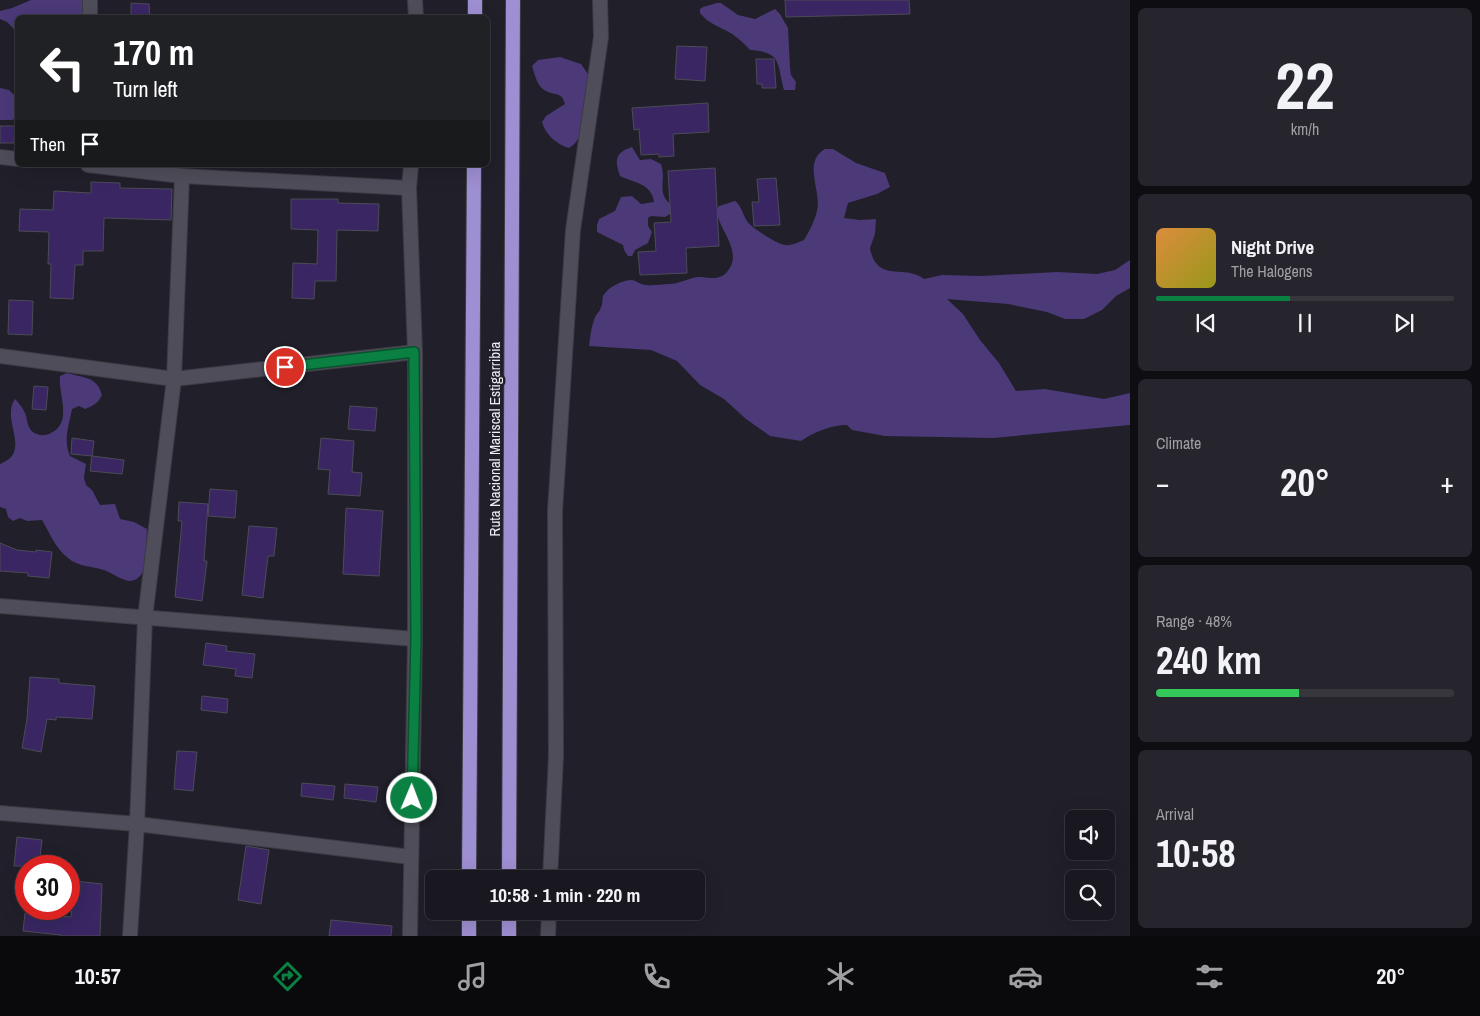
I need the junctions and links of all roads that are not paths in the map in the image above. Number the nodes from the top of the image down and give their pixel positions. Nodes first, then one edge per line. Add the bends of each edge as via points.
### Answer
1 (90, 0) edge
2 (415, 0) edge
3 (475, 0) edge
4 (513, 0) edge
5 (600, 0) edge
6 (90, 15) edge
7 (416, 15) edge
8 (474, 15) edge
9 (0, 157) edge
10 (15, 159) edge
11 (0, 165) edge
12 (108, 167) edge
13 (410, 167) edge
14 (474, 167) edge
15 (182, 176) junction
16 (409, 188) junction
17 (414, 352) junction
18 (0, 356) edge
19 (174, 379) junction
20 (0, 606) edge
21 (144, 618) junction
22 (416, 639) junction
23 (0, 812) edge
24 (137, 824) junction
25 (411, 857) junction
26 (469, 870) edge
27 (509, 870) edge
28 (550, 870) edge
29 (469, 920) edge
30 (509, 920) edge
31 (549, 920) edge
32 (130, 936) edge
33 (410, 936) edge
34 (469, 936) edge
35 (509, 936) edge
36 (548, 936) edge

1 - 6 street
2 - 7 street
3 - 8 highway
4 - 27 highway, Ruta Nacional Mariscal Estigarribia
5 - 28 street via 601,37 573,230 555,511 556,756
9 - 10 street
9 - 11 street
12 - 15 street
13 - 16 street
14 - 26 highway, Ruta Nacional Mariscal Estigarribia
15 - 16 street
15 - 19 street
16 - 17 street
17 - 19 street
17 - 22 street
18 - 19 street
19 - 21 street
20 - 21 street
21 - 22 street
21 - 24 street
22 - 25 street
23 - 24 street
24 - 25 street
24 - 32 street
25 - 33 street
29 - 34 highway
30 - 35 highway
31 - 36 street

